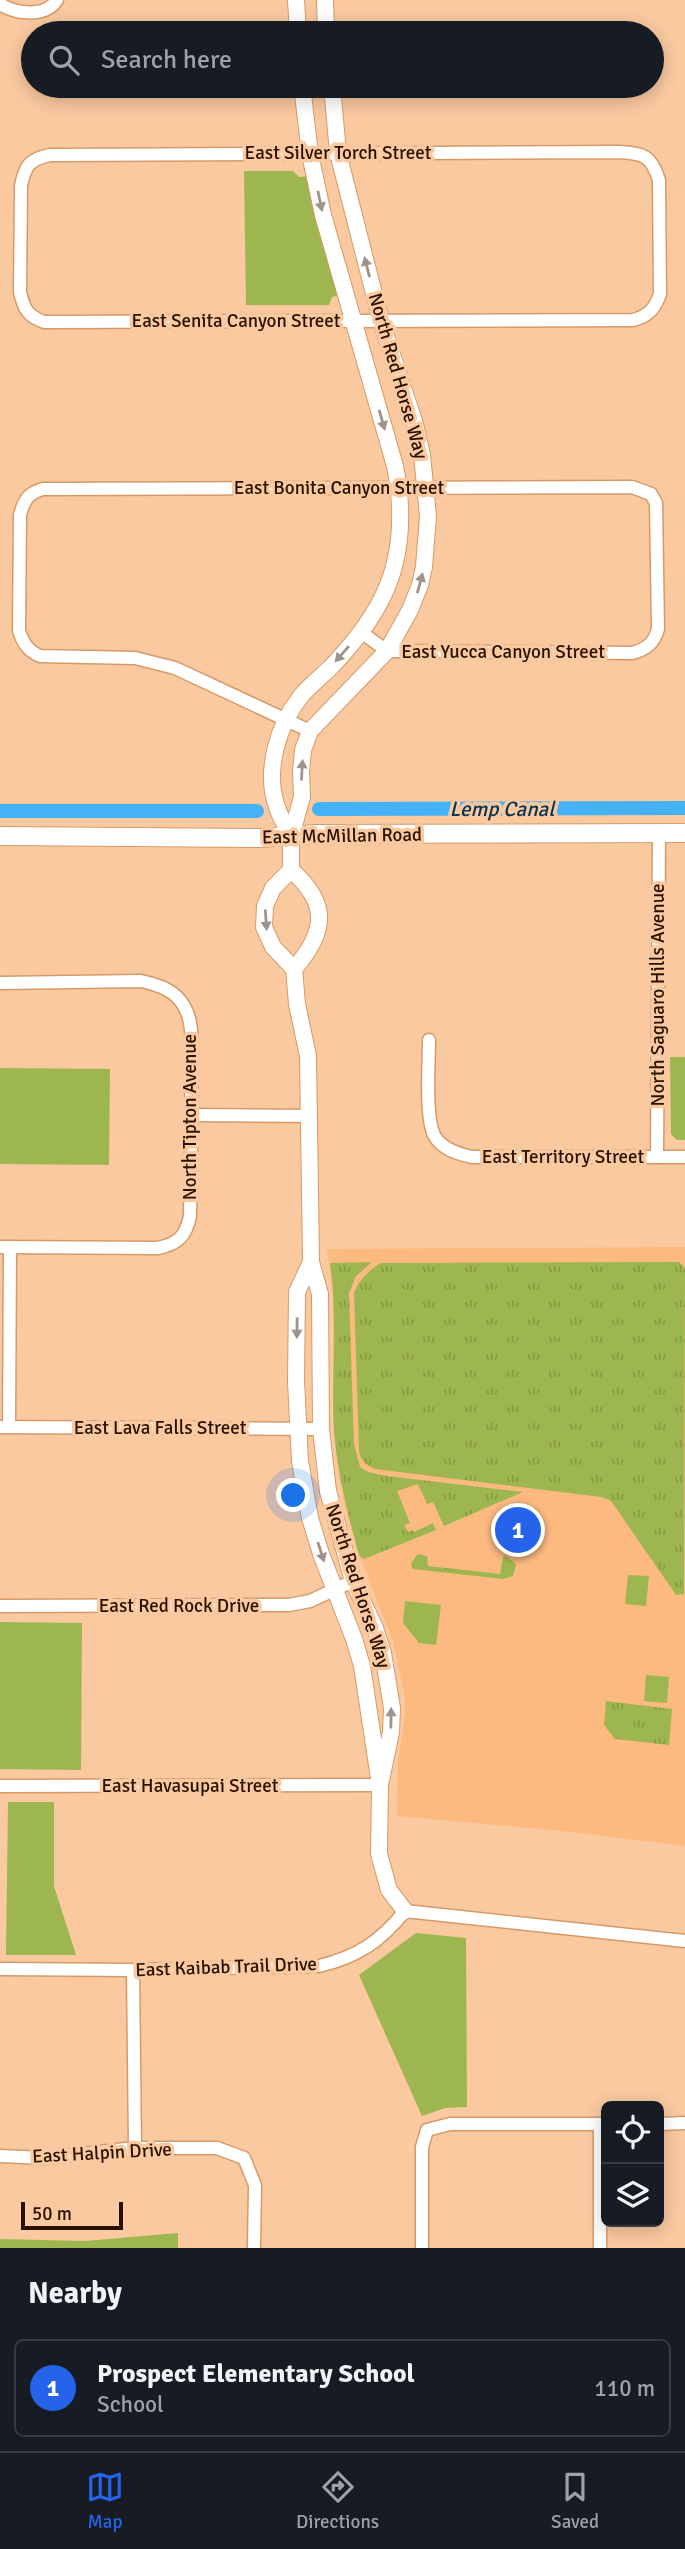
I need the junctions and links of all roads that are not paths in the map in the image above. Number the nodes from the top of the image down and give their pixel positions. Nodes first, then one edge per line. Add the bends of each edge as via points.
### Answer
1 (57, 0) edge
2 (296, 0) edge
3 (325, 0) edge
4 (0, 4) edge
5 (297, 21) edge
6 (326, 21) edge
7 (303, 98) edge
8 (333, 98) edge
9 (310, 153) junction
10 (338, 153) junction
11 (650, 312) joint
12 (31, 317) joint
13 (353, 321) junction
14 (381, 321) junction
15 (399, 487) junction
16 (427, 487) junction
17 (361, 632) junction
18 (650, 645) joint
19 (387, 651) junction
20 (287, 720) junction
21 (310, 731) junction
22 (659, 833) junction
23 (685, 833) edge
24 (0, 836) edge
25 (291, 836) junction
26 (291, 870) junction
27 (294, 969) junction
28 (0, 983) edge
29 (429, 1040) dead end
30 (191, 1115) junction
31 (310, 1116) junction
32 (657, 1157) junction
33 (685, 1157) edge
34 (5, 1247) edge
35 (311, 1262) junction
36 (5, 1427) edge
37 (297, 1429) junction
38 (321, 1429) junction
39 (353, 1581) junction
40 (335, 1590) junction
41 (0, 1606) edge
42 (380, 1785) junction
43 (0, 1786) edge
44 (405, 1911) junction
45 (685, 1941) edge
46 (0, 1969) edge
47 (133, 1970) junction
48 (664, 2123) edge
49 (685, 2123) edge
50 (601, 2124) edge
51 (135, 2148) junction
52 (0, 2156) edge
53 (602, 2164) edge
54 (254, 2248) edge
55 (422, 2248) edge
56 (600, 2248) edge

1 - 4 street via 44,11 13,12
2 - 5 street
3 - 6 street
7 - 9 street, North Red Horse Way
8 - 10 street, North Red Horse Way
9 - 10 street, East Silver Torch Street
9 - 12 street, East Silver Torch Street via 36,158 21,186 20,292 23,309
9 -> 13 street, North Red Horse Way
10 - 11 street, East Silver Torch Street via 620,152 648,158 659,180 660,294
14 -> 10 street, North Red Horse Way
11 - 14 street, East Senita Canyon Street via 633,320
12 - 13 street, East Senita Canyon Street via 44,322
13 - 14 street, East Senita Canyon Street
13 -> 15 street, North Red Horse Way
14 - 16 street, North Red Horse Way via 415,424
15 - 16 street, East Bonita Canyon Street
15 - 17 street, North Red Horse Way via 401,529 393,571
15 - 20 street, East Bonita Canyon Street via 43,489 27,496 20,515 19,631 26,646 40,656 135,657 175,668
16 - 18 street, East Bonita Canyon Street via 632,486 651,494 658,511 658,629
19 -> 16 street, North Red Horse Way via 420,585 427,544
17 - 19 street, East Yucca Canyon Street
17 -> 20 street, North Red Horse Way via 302,695
18 - 19 street, East Yucca Canyon Street via 632,653
19 - 21 street, North Red Horse Way
20 - 21 street
20 - 25 street, North Red Horse Way via 275,752 272,779 276,806
25 -> 21 street, North Red Horse Way via 302,797 303,750
22 - 23 main road, East McMillan Road
22 - 25 main road, East McMillan Road
22 - 32 street, North Saguaro Hills Avenue
24 - 25 main road, East McMillan Road
25 - 26 street, North Red Horse Way
26 - 27 street via 310,888 319,912 316,939
26 -> 27 street via 273,888 265,906 264,927 273,947
27 - 31 street, North Red Horse Way via 309,1056
28 - 30 street, North Tipton Avenue via 141,981 176,995 186,1009 190,1027
29 - 32 street, East Territory Street via 430,1120 443,1146 472,1157
30 - 31 street
30 - 34 street, North Tipton Avenue via 190,1216 181,1239 158,1248
31 - 35 street, North Red Horse Way
32 - 33 street, East Territory Street
34 - 36 street
35 -> 37 street, North Red Horse Way via 297,1292
35 - 38 street, North Red Horse Way via 320,1294
36 - 37 street, East Lava Falls Street
37 - 38 street, East Lava Falls Street
37 -> 40 street, North Red Horse Way via 310,1518
38 - 39 street, North Red Horse Way via 328,1491
39 - 40 street, East Red Rock Drive
42 -> 39 street, North Red Horse Way via 391,1732 391,1699 375,1628
40 - 41 street, East Red Rock Drive via 289,1605
40 - 42 street, North Red Horse Way via 362,1666
42 - 43 street, East Havasupai Street
42 - 44 street, North Red Horse Way via 379,1854 389,1890
44 - 45 street
44 - 47 street, East Kaibab Trail Drive via 373,1944 319,1966
46 - 47 street, East Kaibab Trail Drive
47 - 51 street
48 - 49 street
50 - 55 street via 450,2124 427,2130 422,2147
51 - 52 street, East Halpin Drive via 44,2158
51 - 54 street, East Halpin Drive via 217,2148 244,2158 255,2185
53 - 56 street

